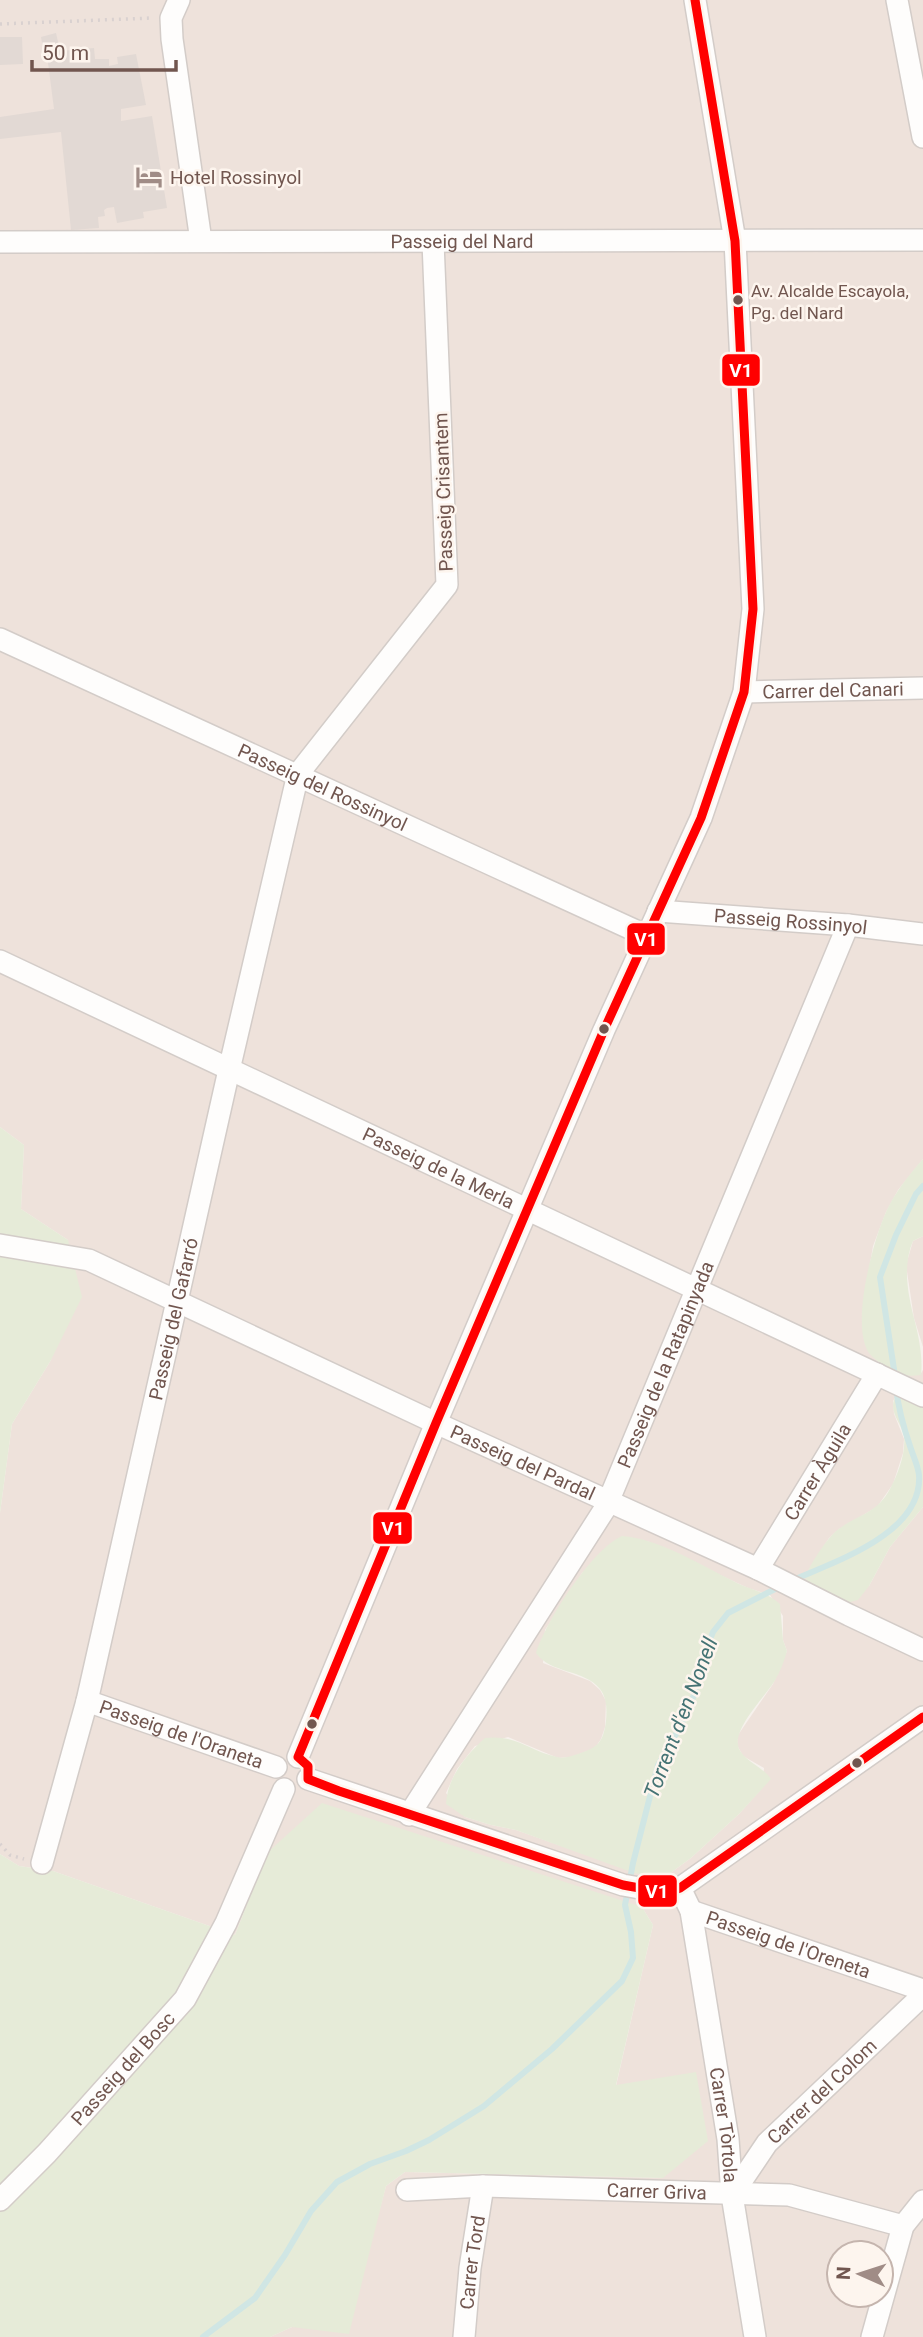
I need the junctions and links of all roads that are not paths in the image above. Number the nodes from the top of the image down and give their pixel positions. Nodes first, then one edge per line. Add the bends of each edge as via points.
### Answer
1 (695, 0) edge
2 (897, 0) edge
3 (175, 9) edge
4 (923, 136) edge
5 (923, 240) edge
6 (201, 241) junction
7 (735, 241) junction
8 (0, 242) edge
9 (433, 243) junction
10 (0, 639) edge
11 (923, 688) edge
12 (744, 692) junction
13 (298, 774) junction
14 (658, 911) junction
15 (848, 925) junction
16 (923, 934) edge
17 (647, 936) junction
18 (0, 961) edge
19 (229, 1070) junction
20 (528, 1210) junction
21 (0, 1245) edge
22 (696, 1289) junction
23 (177, 1300) junction
24 (877, 1374) junction
25 (923, 1396) edge
26 (436, 1423) junction
27 (608, 1501) junction
28 (758, 1569) junction
29 (923, 1650) edge
30 (87, 1701) junction
31 (923, 1717) edge
32 (298, 1757) junction
33 (276, 1767) junction
34 (308, 1779) junction
35 (284, 1789) junction
36 (409, 1815) junction
37 (42, 1863) road end
38 (680, 1888) junction
39 (691, 1911) junction
40 (923, 1990) edge
41 (923, 1995) edge
42 (483, 2186) junction
43 (407, 2190) dead end
44 (732, 2195) junction
45 (0, 2200) edge
46 (923, 2201) edge
47 (903, 2227) junction
48 (464, 2337) edge
49 (755, 2337) edge
50 (872, 2337) edge

1 - 7 street
2 - 4 street
3 - 6 street via 172,39
5 - 7 street, Passeig del Nard
6 - 8 street, Passeig del Nard
6 - 9 street, Passeig del Nard
7 - 9 street, Passeig del Nard
7 - 12 street via 753,609
9 - 13 street, Passeig Crisantem via 447,585
10 - 13 street, Passeig del Rossinyol
11 - 12 street, Carrer del Canari
12 - 14 street via 701,818
13 - 17 street, Passeig del Rossinyol
13 - 19 street, Passeig del Gafarró
14 - 15 street, Passeig Rossinyol
14 - 17 street
15 - 16 street, Passeig Rossinyol
15 - 22 street, Passeig de la Ratapinyada
17 - 20 street
18 - 19 street, Passeig de la Merla
19 - 20 street, Passeig de la Merla
19 - 23 street, Passeig del Gafarró
20 - 22 street, Passeig de la Merla
20 - 26 street
21 - 23 street, Passeig del Pardal via 89,1260
22 - 24 street, Passeig de la Merla
22 - 27 street, Passeig de la Ratapinyada
23 - 26 street, Passeig del Pardal
23 - 30 street, Passeig del Gafarró
24 - 25 street, Passeig de la Merla
24 - 28 street, Carrer Àguila
26 - 27 street, Passeig del Pardal
26 - 32 street
27 - 28 street, Passeig del Pardal
27 - 36 street, Passeig de la Ratapinyada
28 - 29 street, Passeig del Pardal
30 - 33 street, Passeig de l'Oraneta
30 - 37 street, Passeig del Gafarró
31 - 38 street
32 - 33 street via 285,1758
32 - 34 street via 308,1766
33 - 35 street via 277,1782
34 - 35 street via 298,1790
34 - 36 street
35 - 45 street, Passeig del Bosc via 226,1923 185,1999
36 - 38 street via 631,1887 667,1893
38 - 39 street, Passeig de l'Oreneta
39 - 40 street, Passeig de l'Oreneta
39 - 44 street, Carrer Tòrtola via 728,2139
41 - 44 street, Carrer del Colom via 767,2143
42 - 43 street, Carrer Griva
42 - 44 street, Carrer Griva
42 - 48 street, Carrer Tord
44 - 47 street, Carrer Griva via 789,2195
44 - 49 street, Carrer Tòrtola
46 - 47 street
47 - 50 street

